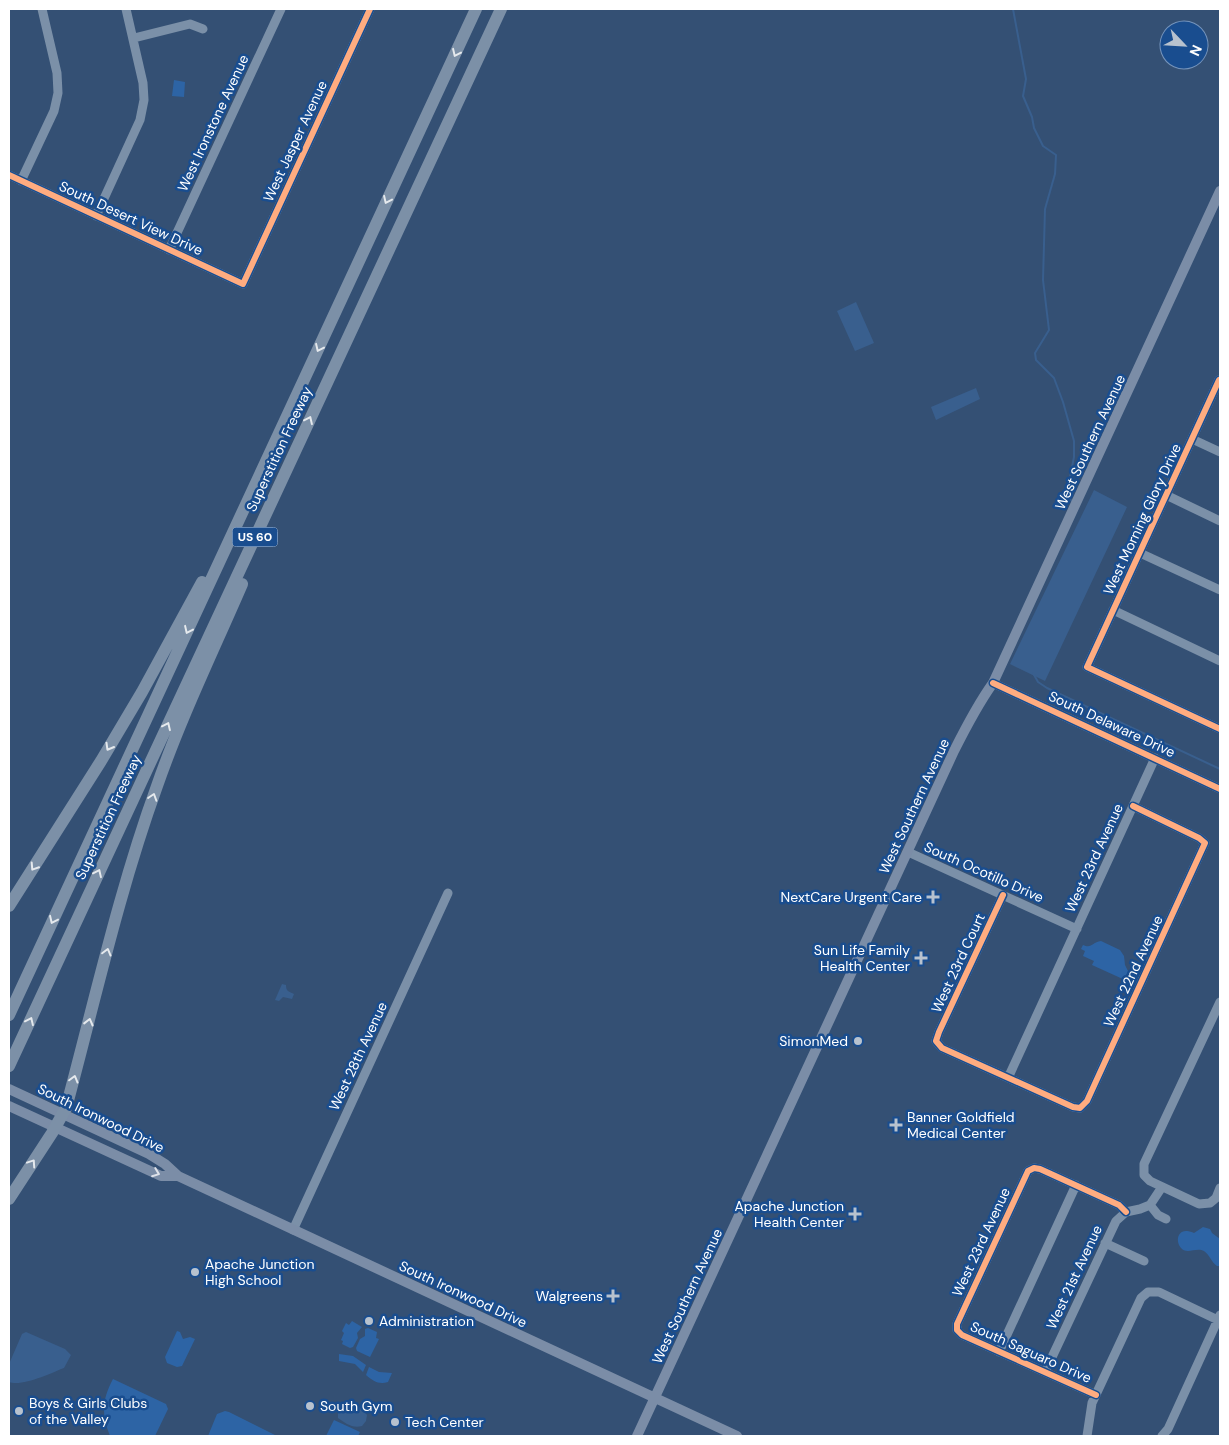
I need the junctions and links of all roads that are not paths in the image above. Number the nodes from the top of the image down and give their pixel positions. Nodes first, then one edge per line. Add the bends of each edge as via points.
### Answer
1 (42, 9) edge
2 (126, 9) edge
3 (281, 9) edge
4 (370, 9) edge
5 (476, 9) edge
6 (501, 9) edge
7 (203, 29) dead end
8 (134, 38) junction
9 (9, 175) edge
10 (21, 181) junction
11 (1220, 191) edge
12 (96, 216) junction
13 (169, 250) junction
14 (243, 284) joint
15 (1220, 381) edge
16 (1192, 439) junction
17 (298, 444) junction
18 (1220, 452) edge
19 (1166, 495) junction
20 (245, 506) junction
21 (1220, 521) edge
22 (1140, 553) junction
23 (1220, 590) edge
24 (1114, 610) junction
25 (1220, 661) edge
26 (993, 683) junction
27 (1220, 730) edge
28 (1155, 758) junction
29 (1220, 789) edge
30 (1133, 806) junction
31 (908, 852) junction
32 (448, 893) dead end
33 (1003, 895) junction
34 (9, 906) edge
35 (1077, 929) junction
36 (1220, 1002) edge
37 (9, 1015) edge
38 (9, 1066) edge
39 (1008, 1078) junction
40 (9, 1089) edge
41 (9, 1106) edge
42 (63, 1114) junction
43 (55, 1128) junction
44 (178, 1176) junction
45 (1076, 1185) junction
46 (1162, 1187) junction
47 (1220, 1188) edge
48 (9, 1199) edge
49 (1150, 1205) junction
50 (1126, 1212) junction
51 (1166, 1219) dead end
52 (293, 1230) junction
53 (1105, 1243) junction
54 (1144, 1261) dead end
55 (1220, 1319) edge
56 (957, 1330) joint
57 (999, 1352) junction
58 (1045, 1372) junction
59 (1096, 1395) junction
60 (655, 1398) junction
61 (637, 1436) edge
62 (737, 1436) edge
63 (1087, 1436) edge
64 (1162, 1436) edge

1 - 10 street via 57,73 58,92 54,111
2 - 8 street
3 - 13 street, West Ironstone Avenue
4 - 14 street, West Jasper Avenue
5 -> 20 highway, Superstition Freeway / US 60
17 -> 6 highway, Superstition Freeway / US 60
7 - 8 street via 190,24
8 - 12 street via 144,83 140,120
9 - 10 street, South Desert View Drive
10 - 12 street, South Desert View Drive
11 - 26 main road, West Southern Avenue
12 - 13 street, South Desert View Drive
13 - 14 street, South Desert View Drive
15 - 16 street, West Morning Glory Drive
16 - 18 street
16 - 19 street, West Morning Glory Drive
38 -> 17 highway, Superstition Freeway / US 60
42 -> 17 highway via 119,906 157,786 268,526
19 - 21 street
19 - 22 street, West Morning Glory Drive
20 -> 34 highway via 142,692
20 -> 37 highway, Superstition Freeway / US 60
22 - 23 street
22 - 24 street, West Morning Glory Drive
24 - 25 street
24 - 27 street, West Morning Glory Drive via 1087,667
26 - 28 street, South Delaware Drive
26 - 31 main road, West Southern Avenue via 966,726
28 - 29 street, South Delaware Drive
28 - 30 street, West 23rd Avenue
30 - 35 street, West 23rd Avenue
30 - 39 street, West 22nd Avenue via 1206,844 1087,1101 1080,1108 1072,1108
31 - 33 street, South Ocotillo Drive
31 - 60 main road, West Southern Avenue
32 - 52 street, West 28th Avenue
33 - 35 street, South Ocotillo Drive
33 - 39 street, West 23rd Court via 936,1041 942,1048
35 - 39 street, West 23rd Avenue
36 - 46 street via 1144,1164 1144,1175
40 - 42 main road, South Ironwood Drive
41 - 43 main road, South Ironwood Drive
42 - 43 highway
42 - 44 main road, South Ironwood Drive via 149,1154
43 -> 44 main road, South Ironwood Drive via 161,1176
48 -> 43 highway
44 - 52 main road, South Ironwood Drive
45 - 50 street
45 - 56 street, West 23rd Avenue via 1040,1169 1028,1171
45 - 57 street
46 - 47 street via 1199,1204 1210,1204
46 - 49 street
49 - 50 street
49 - 51 street via 1158,1216
50 - 53 street, West 21st Avenue via 1116,1220
52 - 60 main road, South Ironwood Drive
53 - 54 street
53 - 58 street, West 21st Avenue
55 - 59 street via 1159,1292 1148,1292 1141,1298
55 - 64 street
56 - 57 street, South Saguaro Drive
57 - 58 street, South Saguaro Drive
58 - 59 street, South Saguaro Drive
59 - 63 street
60 - 61 main road, West Southern Avenue
60 - 62 main road, South Ironwood Drive

